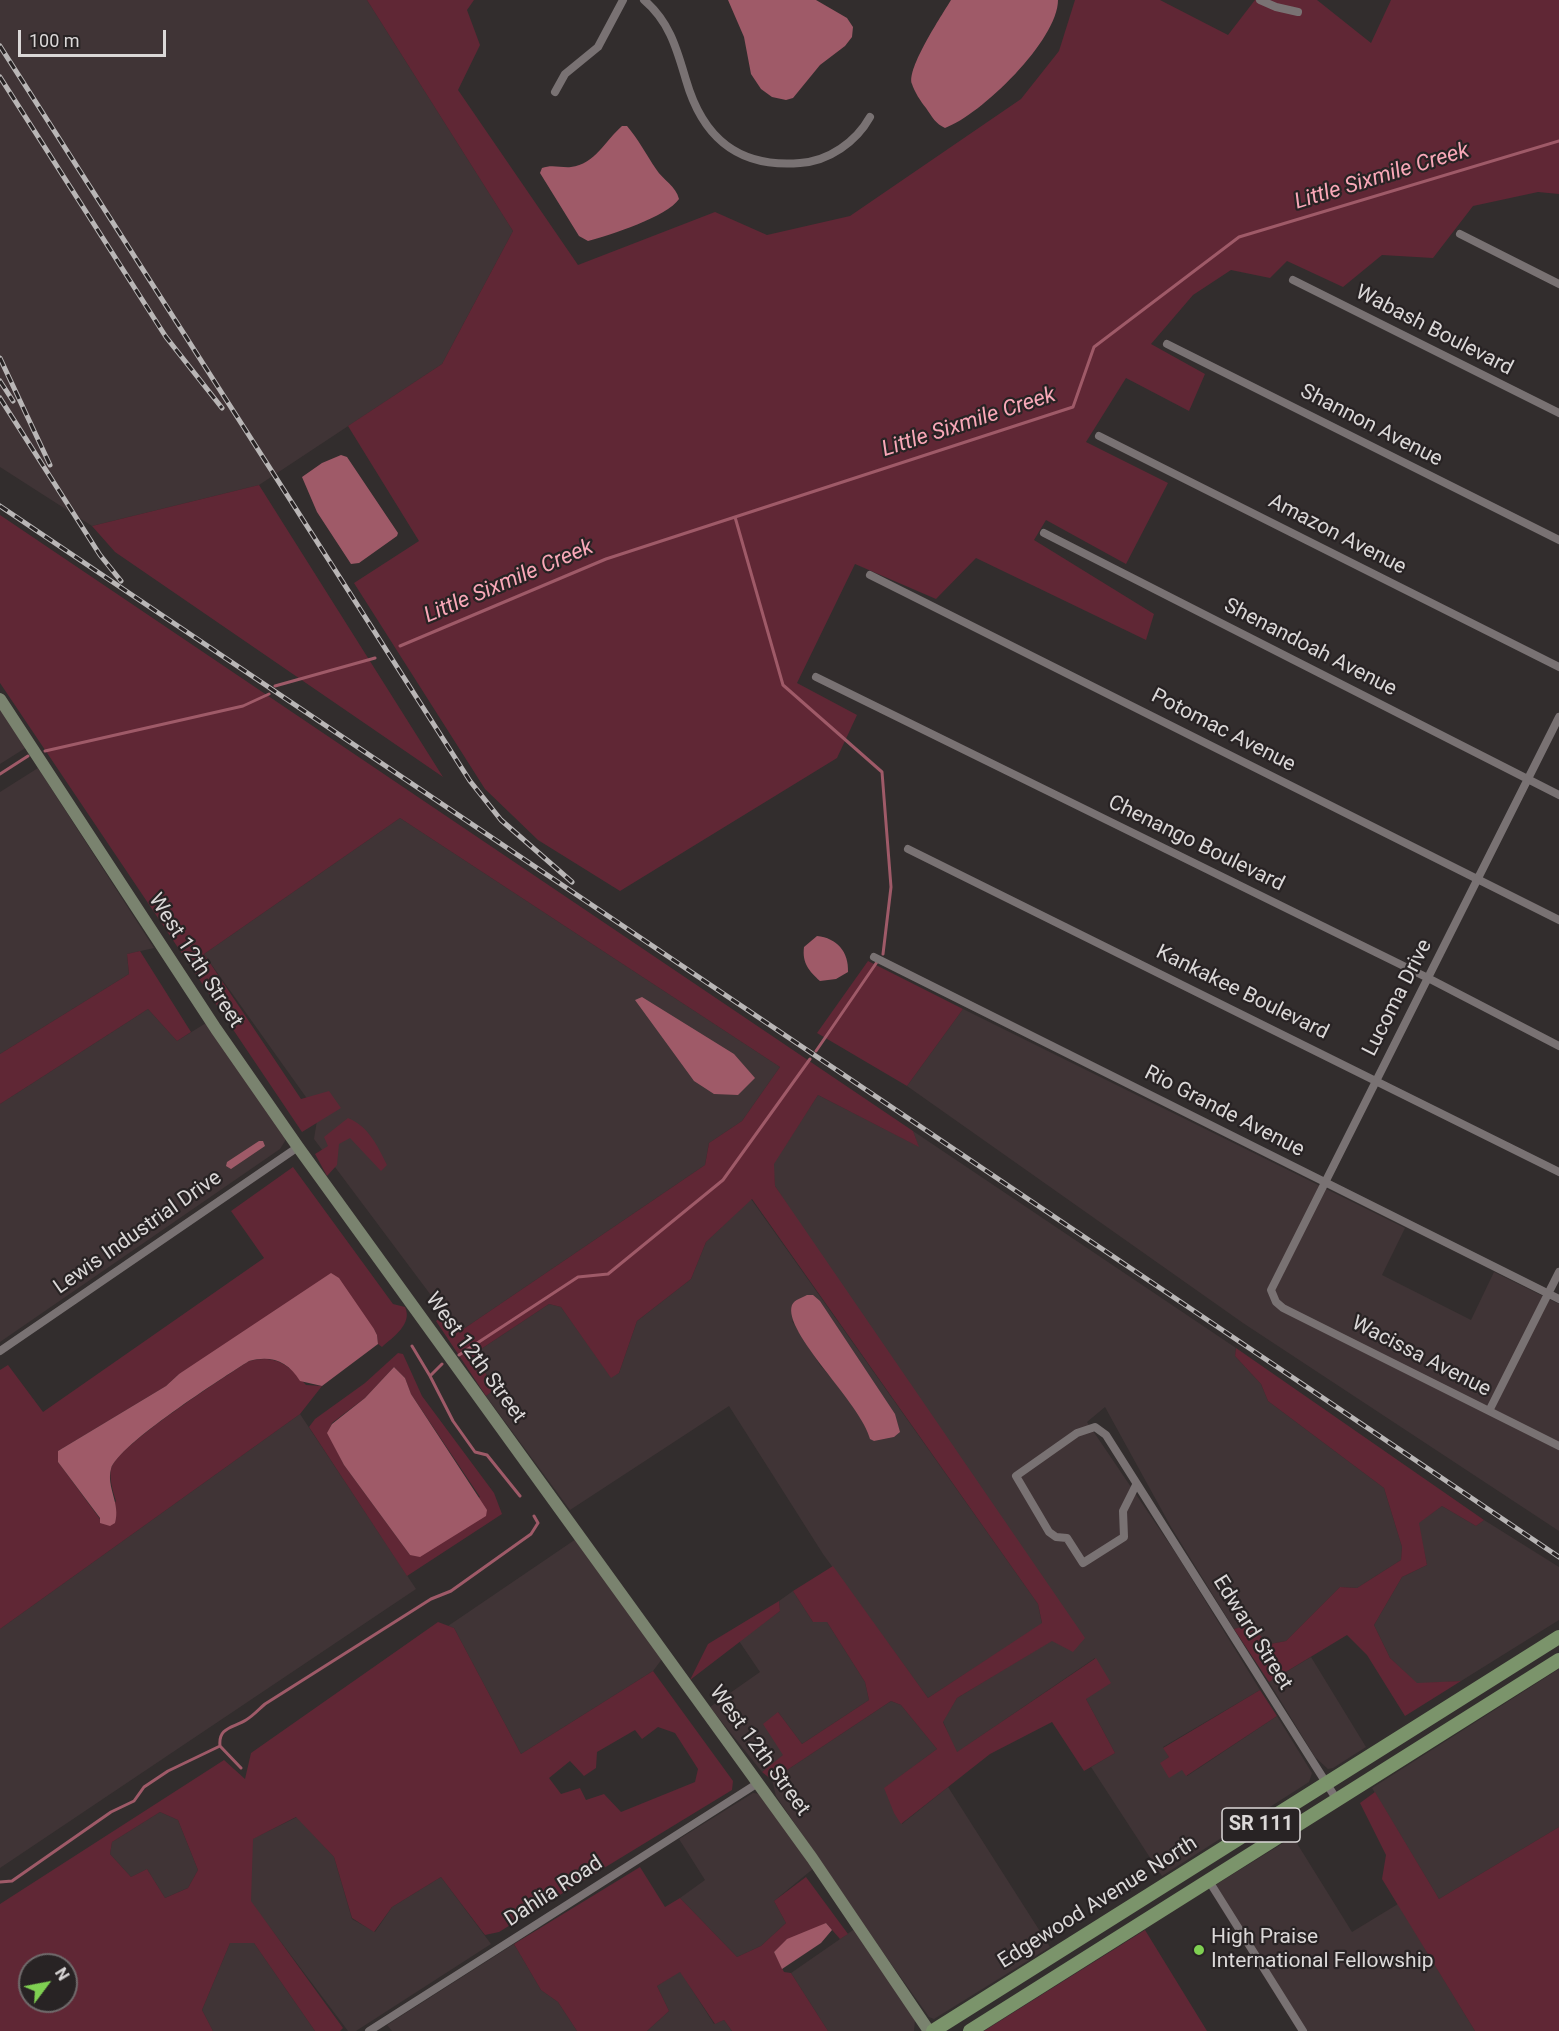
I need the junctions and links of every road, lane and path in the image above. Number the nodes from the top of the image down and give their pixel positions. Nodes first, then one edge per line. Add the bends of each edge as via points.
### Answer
1 (623, 0) edge
2 (644, 0) edge
3 (1260, 0) edge
4 (1298, 12) dead end
5 (555, 92) dead end
6 (870, 117) dead end
7 (1460, 234) dead end
8 (1293, 280) dead end
9 (1559, 284) edge
10 (1167, 344) dead end
11 (1559, 413) edge
12 (1099, 436) dead end
13 (1044, 533) dead end
14 (1559, 540) edge
15 (870, 575) dead end
16 (1559, 667) edge
17 (816, 677) dead end
18 (0, 699) edge
19 (1559, 717) edge
20 (1529, 780) junction
21 (1559, 795) edge
22 (908, 849) dead end
23 (1479, 879) junction
24 (1559, 920) edge
25 (874, 957) dead end
26 (1428, 978) junction
27 (1559, 1046) edge
28 (1377, 1080) junction
29 (298, 1147) junction
30 (1559, 1172) edge
31 (1323, 1182) junction
32 (1559, 1272) edge
33 (1548, 1293) junction
34 (1271, 1296) joint
35 (1559, 1299) edge
36 (0, 1351) edge
37 (1490, 1411) junction
38 (1559, 1446) edge
39 (1136, 1485) junction
40 (1559, 1637) edge
41 (1559, 1660) edge
42 (758, 1783) junction
43 (1327, 1784) junction
44 (1337, 1800) junction
45 (1209, 1881) junction
46 (1127, 1909) junction
47 (1137, 1926) junction
48 (369, 2031) edge
49 (931, 2031) edge
50 (970, 2031) edge
51 (1302, 2031) edge

1 - 5 street via 598,47 565,74
2 - 6 street via 673,38 699,113 713,134 740,155 774,165 804,163 844,147 861,134
3 - 4 street
7 - 9 street
8 - 11 street, Wabash Boulevard
10 - 14 street, Shannon Avenue
12 - 16 street, Amazon Avenue
13 - 20 street, Shenandoah Avenue
15 - 23 street, Potomac Avenue
17 - 26 street, Chenango Boulevard
18 - 29 street, West 12th Street
19 - 20 street, Lucoma Drive
20 - 21 street, Shenandoah Avenue
20 - 23 street, Lucoma Drive
22 - 28 street, Kankakee Boulevard
23 - 24 street, Potomac Avenue
23 - 26 street, Lucoma Drive
25 - 31 street, Rio Grande Avenue
26 - 27 street, Chenango Boulevard
26 - 28 street, Lucoma Drive
28 - 30 street, Kankakee Boulevard
28 - 31 street, Lucoma Drive
29 - 36 street, Lewis Industrial Drive
29 - 42 street, West 12th Street
31 - 33 street, Rio Grande Avenue
31 - 34 street, Lucoma Drive via 1272,1284
32 - 33 street
33 - 35 street, Rio Grande Avenue
33 - 37 street
34 - 37 street, Wacissa Avenue via 1283,1308
37 - 38 street, Wacissa Avenue
39 - 39 street, Edward Street via 1106,1435 1095,1427 1077,1433 1016,1476 1049,1532 1067,1538 1083,1563 1124,1537 1123,1511
39 - 43 street, Edward Street
40 - 43 main road, Edgewood Avenue North / SR 111
41 - 44 main road, Edgewood Avenue North / SR 111
42 - 48 street, Dahlia Road
42 - 49 street, West 12th Street
43 - 44 street, Edward Street
43 - 46 main road, Edgewood Avenue North / SR 111
44 - 45 main road, Edgewood Avenue North / SR 111
45 - 47 main road, Edgewood Avenue North / SR 111
45 - 51 street
46 - 47 street
46 - 49 main road, Edgewood Avenue North / SR 111
47 - 50 main road, Edgewood Avenue North / SR 111

